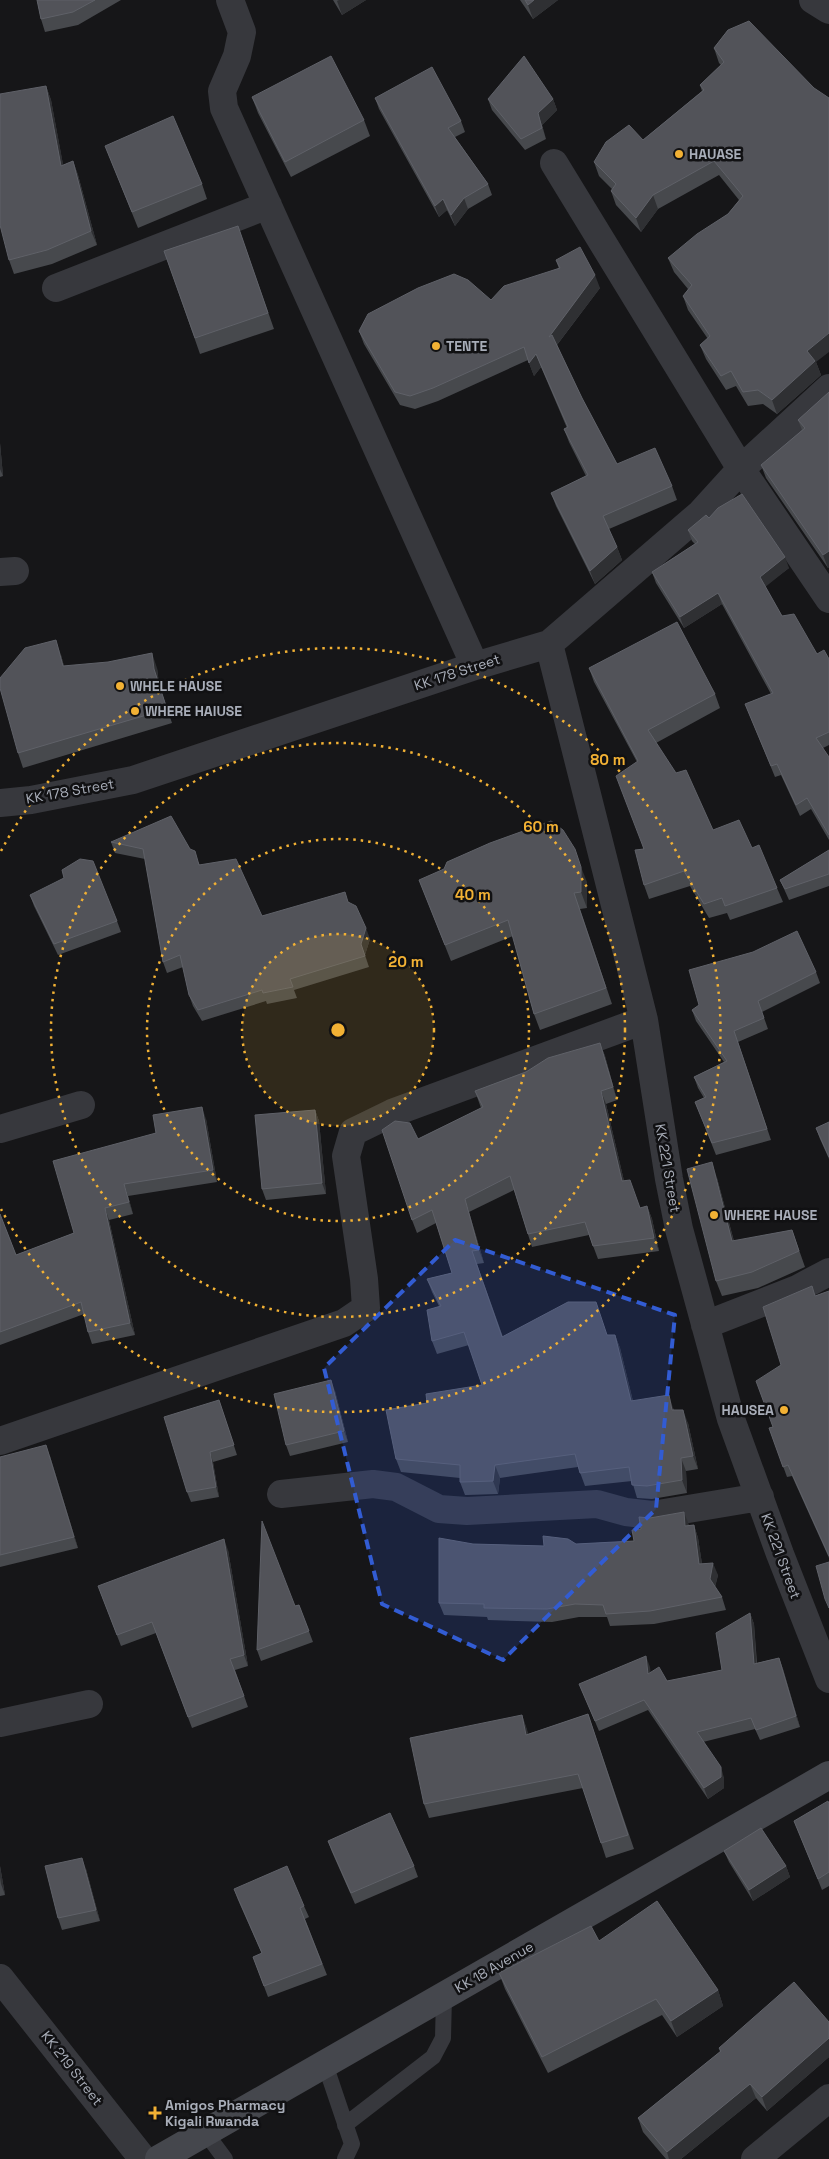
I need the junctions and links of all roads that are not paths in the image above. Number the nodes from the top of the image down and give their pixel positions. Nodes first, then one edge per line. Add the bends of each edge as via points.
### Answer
1 (230, 0) edge
2 (813, 0) edge
3 (829, 10) edge
4 (554, 163) dead end
5 (268, 205) junction
6 (56, 288) dead end
7 (829, 388) edge
8 (741, 469) junction
9 (829, 599) edge
10 (549, 644) junction
11 (475, 666) junction
12 (0, 803) edge
13 (644, 1020) junction
14 (81, 1105) dead end
15 (0, 1130) edge
16 (829, 1272) edge
17 (705, 1324) junction
18 (0, 1441) edge
19 (282, 1494) dead end
20 (760, 1497) junction
21 (829, 1679) edge
22 (89, 1704) dead end
23 (0, 1723) edge
24 (829, 1776) edge
25 (0, 1978) edge
26 (444, 1996) junction
27 (325, 2064) junction
28 (829, 2098) edge
29 (345, 2125) junction
30 (205, 2132) junction
31 (143, 2159) edge
32 (159, 2159) edge
33 (225, 2159) edge
34 (345, 2159) edge
35 (755, 2159) edge

1 - 5 street via 242,32 237,56 222,91 224,108
2 - 3 street
4 - 8 street
5 - 6 street
5 - 11 street
7 - 8 street, KK 178 Street
8 - 9 street
8 - 10 street, KK 178 Street via 701,512
10 - 11 street, KK 178 Street
10 - 13 street, KK 221 Street
11 - 12 street, KK 178 Street via 133,780
13 - 17 street, KK 221 Street via 679,1229
13 - 18 street via 392,1113 353,1132 346,1156 366,1308 344,1324
14 - 15 street
16 - 17 street via 797,1289
17 - 20 street, KK 221 Street via 731,1419
19 - 20 street via 374,1484 396,1487 439,1509 467,1511 597,1504 652,1515
20 - 21 street, KK 221 Street
22 - 23 street
24 - 26 main road, KK 18 Avenue
25 - 31 street, KK 219 Street
26 - 27 main road, KK 18 Avenue
26 - 29 lane via 443,2038 433,2057
27 - 29 lane
27 - 30 main road, KK 18 Avenue
28 - 35 street
29 - 34 lane via 352,2144
30 - 32 main road, KK 18 Avenue
30 - 33 lane

